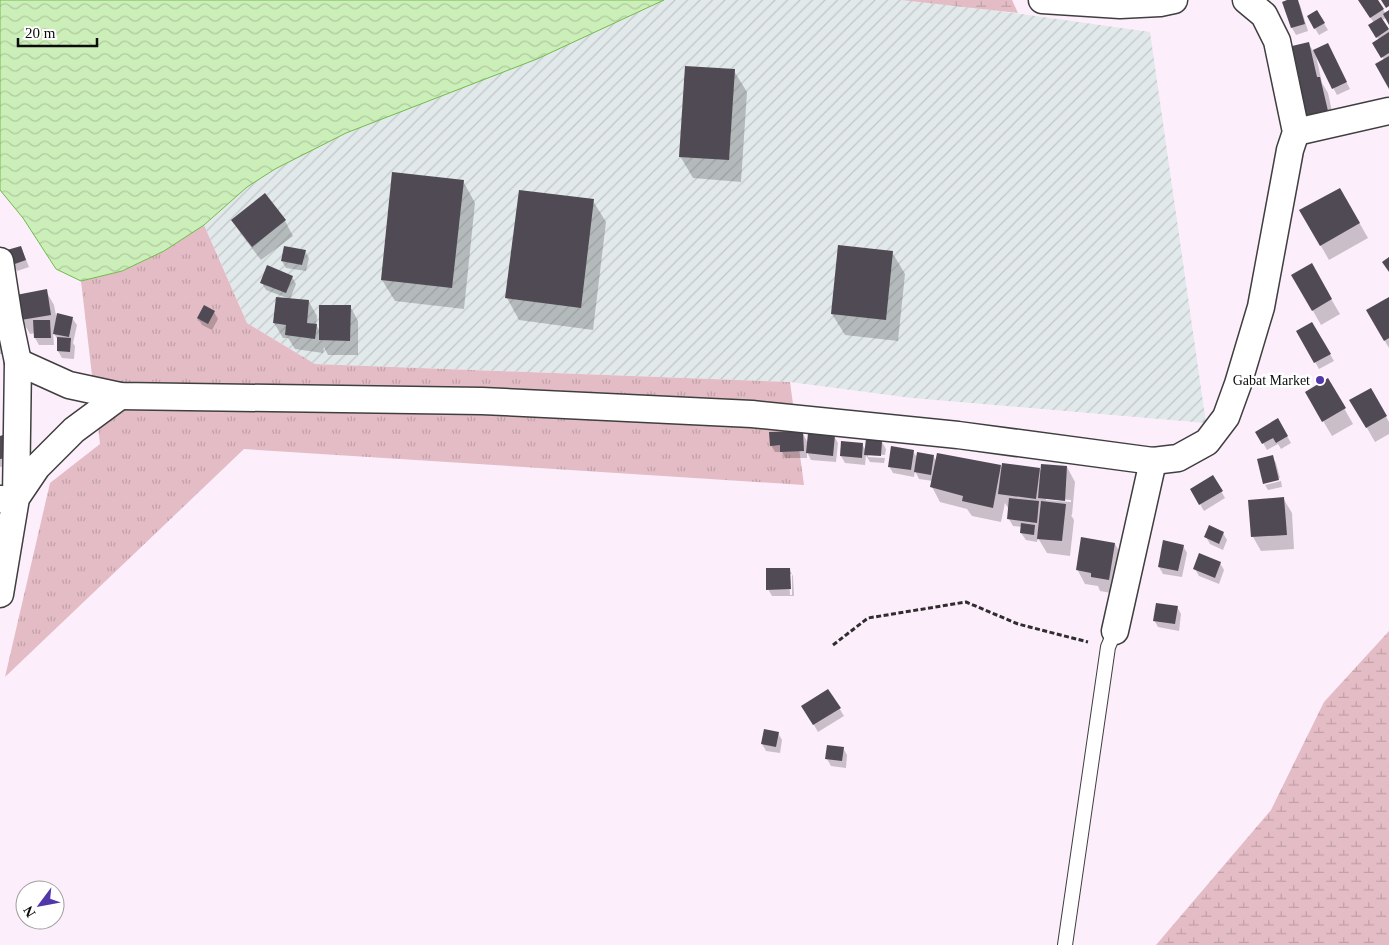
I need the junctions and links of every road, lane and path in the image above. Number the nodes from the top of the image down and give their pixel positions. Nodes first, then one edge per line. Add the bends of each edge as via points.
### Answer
1 (1042, 0) edge
2 (1174, 0) edge
3 (1246, 0) edge
4 (1389, 111) edge
5 (1296, 132) junction
6 (0, 261) edge
7 (18, 362) junction
8 (120, 396) junction
9 (1153, 461) junction
10 (8, 498) edge
11 (0, 594) edge
12 (1112, 639) junction
13 (833, 645) dead end
14 (1065, 945) edge

1 - 2 street via 1120,5
3 - 5 street via 1264,14 1277,41
4 - 5 street
5 - 9 street via 1261,307 1226,417 1207,442 1178,458
6 - 7 street
7 - 8 street via 69,385
7 - 10 street
8 - 9 street via 482,400 752,414 958,435
8 - 10 street via 74,430
9 - 12 street
10 - 11 street
12 - 13 path via 1018,624 966,602 868,618
12 - 14 lane

